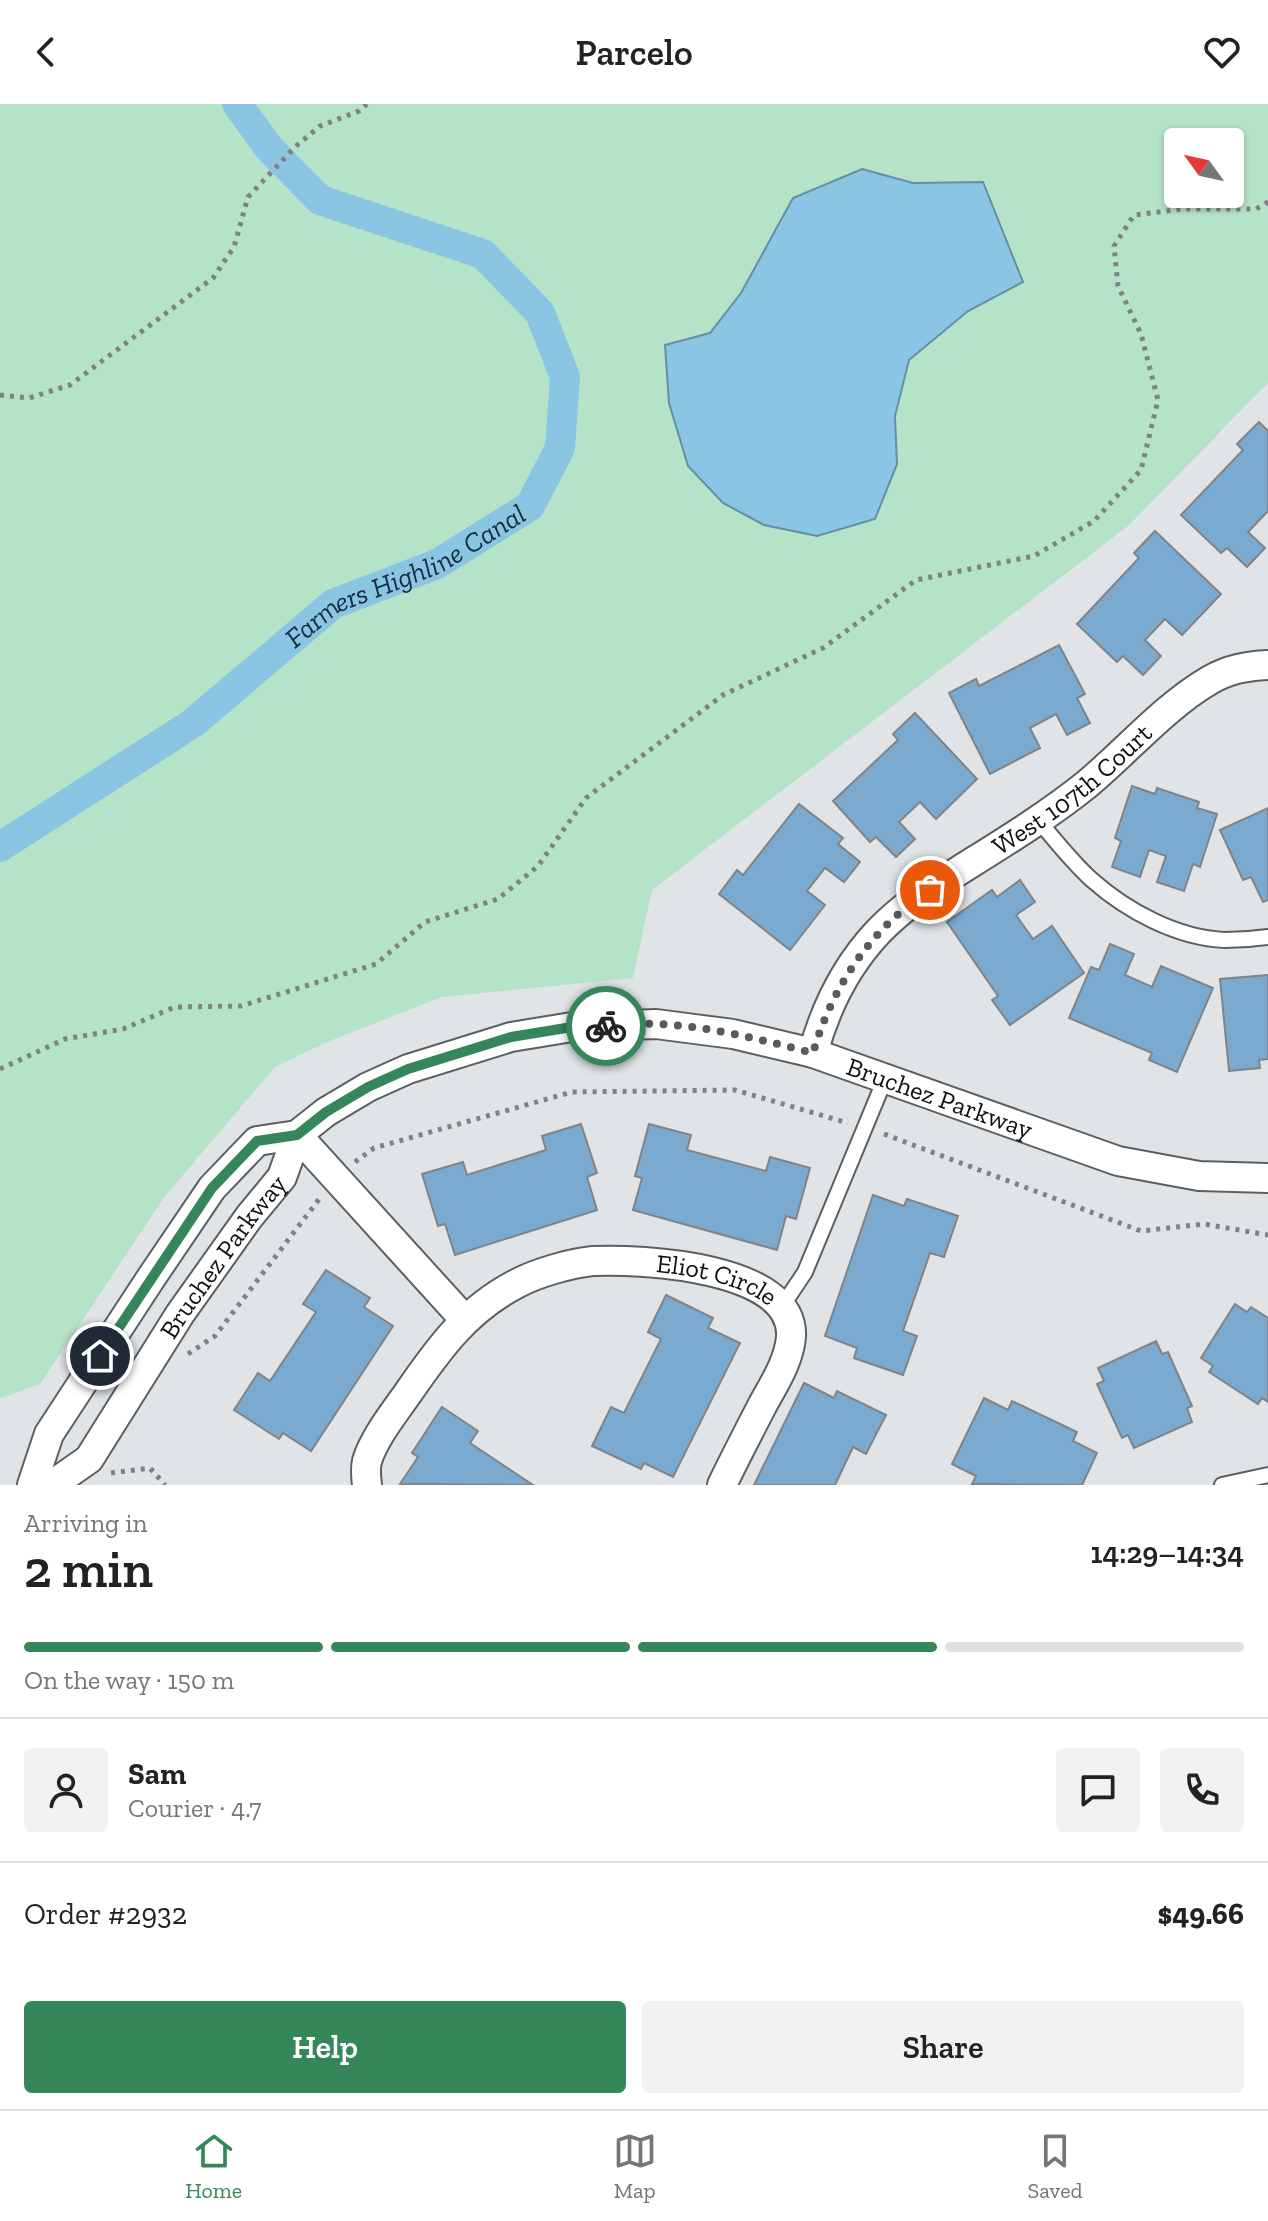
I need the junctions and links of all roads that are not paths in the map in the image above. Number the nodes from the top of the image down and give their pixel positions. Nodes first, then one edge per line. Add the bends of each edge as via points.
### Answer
1 (1268, 665) edge
2 (1038, 820) junction
3 (1268, 937) edge
4 (813, 1053) junction
5 (885, 1079) junction
6 (297, 1135) junction
7 (1268, 1178) edge
8 (781, 1308) junction
9 (465, 1320) junction
10 (1268, 1475) edge
11 (32, 1485) edge
12 (52, 1485) edge
13 (367, 1485) edge
14 (722, 1485) edge
15 (1222, 1485) edge

1 - 2 street, West 107th Court via 1226,671 1206,682
2 - 3 lane via 1090,878 1154,920 1224,940
2 - 4 street, West 107th Court via 905,906 876,934 835,995
4 - 5 street, Bruchez Parkway
4 - 6 street, Bruchez Parkway via 695,1027 572,1027 511,1037 408,1069 368,1087
5 - 7 street, Bruchez Parkway via 1118,1161 1199,1176
5 - 8 lane via 805,1272
6 - 9 street
6 - 11 street, Bruchez Parkway via 257,1141 212,1188 49,1434
6 - 12 street, Bruchez Parkway via 282,1177 180,1314 89,1459
8 - 9 street, Eliot Circle via 749,1283 695,1267 591,1261 519,1282
8 - 14 street, Eliot Circle via 791,1335 788,1352
9 - 13 street, Eliot Circle via 388,1420 367,1460
10 - 15 lane

